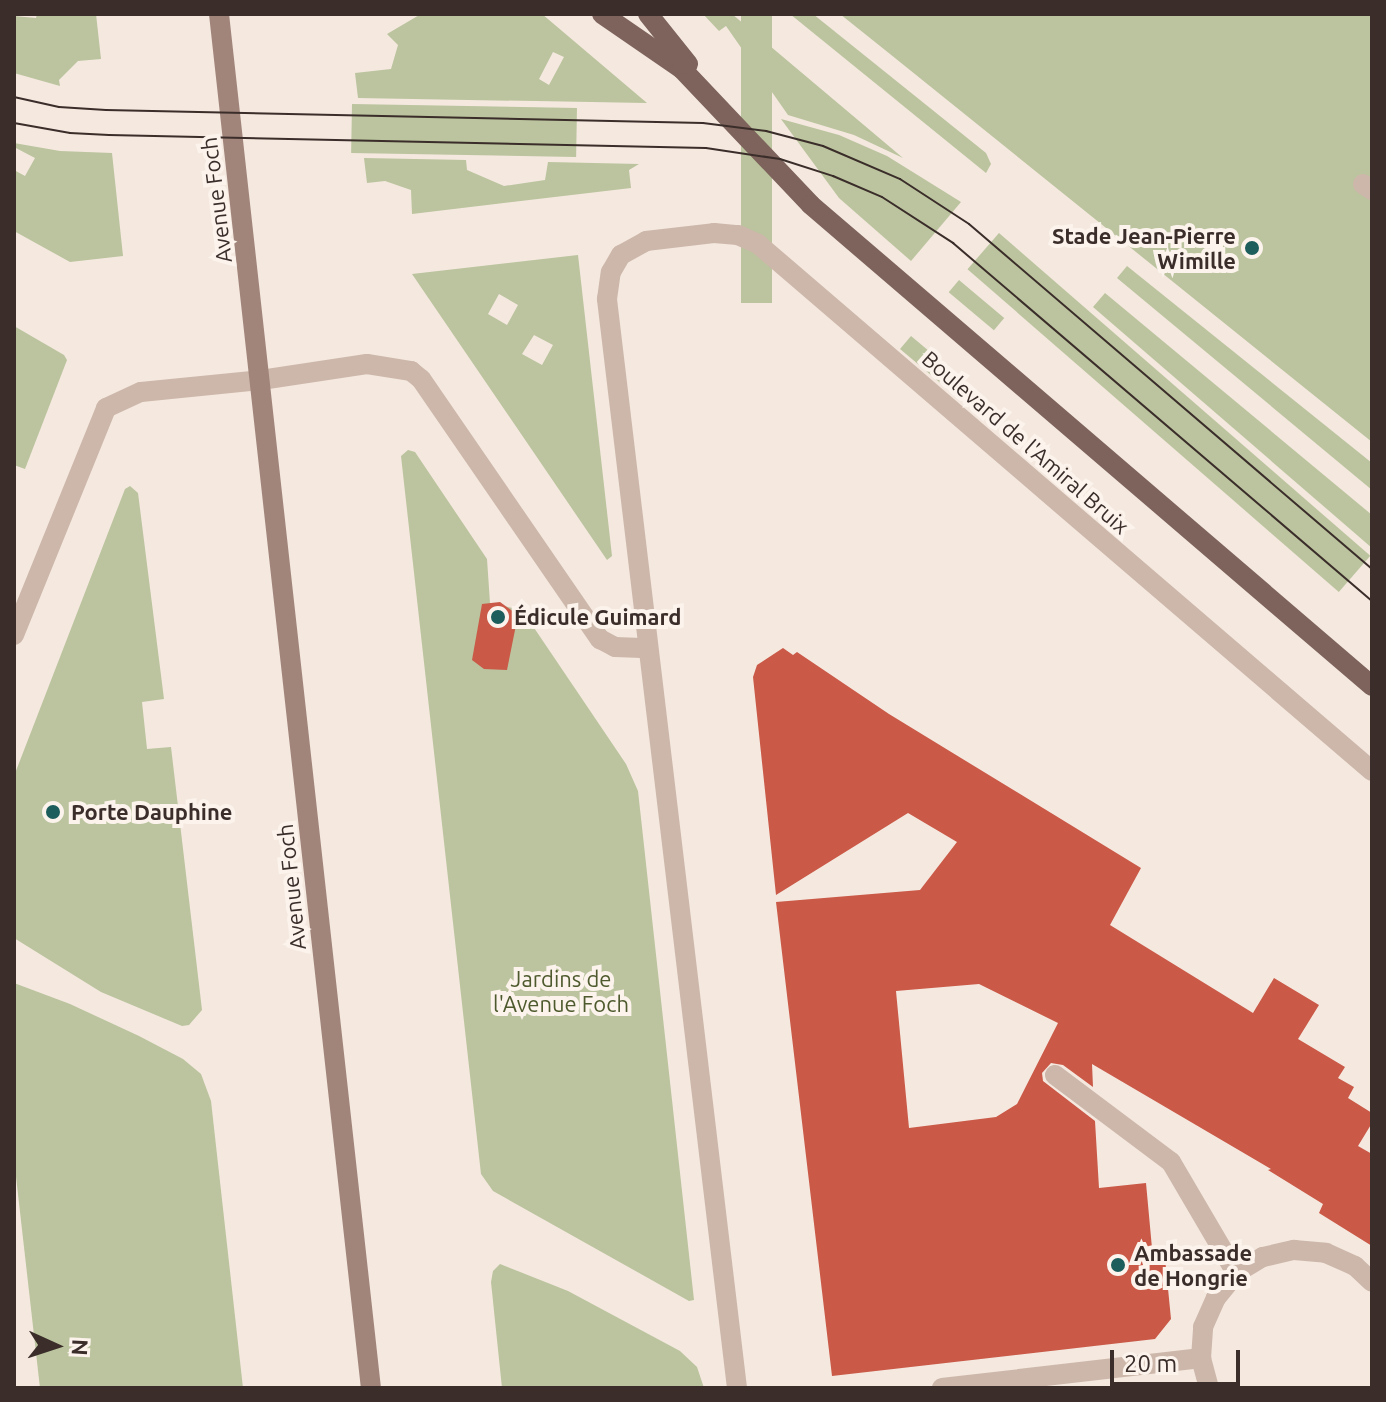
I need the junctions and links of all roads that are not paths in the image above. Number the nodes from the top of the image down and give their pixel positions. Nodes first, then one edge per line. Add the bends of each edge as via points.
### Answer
1 (219, 14) edge
2 (602, 14) edge
3 (648, 14) edge
4 (725, 111) junction
5 (261, 380) junction
6 (14, 635) edge
7 (648, 648) junction
8 (1372, 686) edge
9 (1372, 771) edge
10 (1055, 1075) dead end
11 (1236, 1273) junction
12 (1372, 1282) edge
13 (1201, 1358) junction
14 (371, 1388) edge
15 (737, 1388) edge
16 (942, 1388) edge
17 (1209, 1388) edge

1 - 5 main road, Avenue Foch
2 - 4 main road, Boulevard de l'Amiral Bruix via 682,69
3 - 4 main road, Boulevard de l'Amiral Bruix
4 - 8 main road, Boulevard de l'Amiral Bruix via 811,205
5 - 6 street via 141,392 106,408
5 - 7 street via 367,364 411,371 600,639 615,647
5 - 14 main road, Avenue Foch
7 - 9 street, Boulevard de l'Amiral Bruix via 607,299 611,272 621,255 646,241 738,235 758,244
7 - 15 street
10 - 11 street via 1171,1162
11 - 12 street via 1263,1257 1294,1250 1326,1253 1355,1266
11 - 13 street via 1216,1298 1203,1327
13 - 16 street
13 - 17 street

